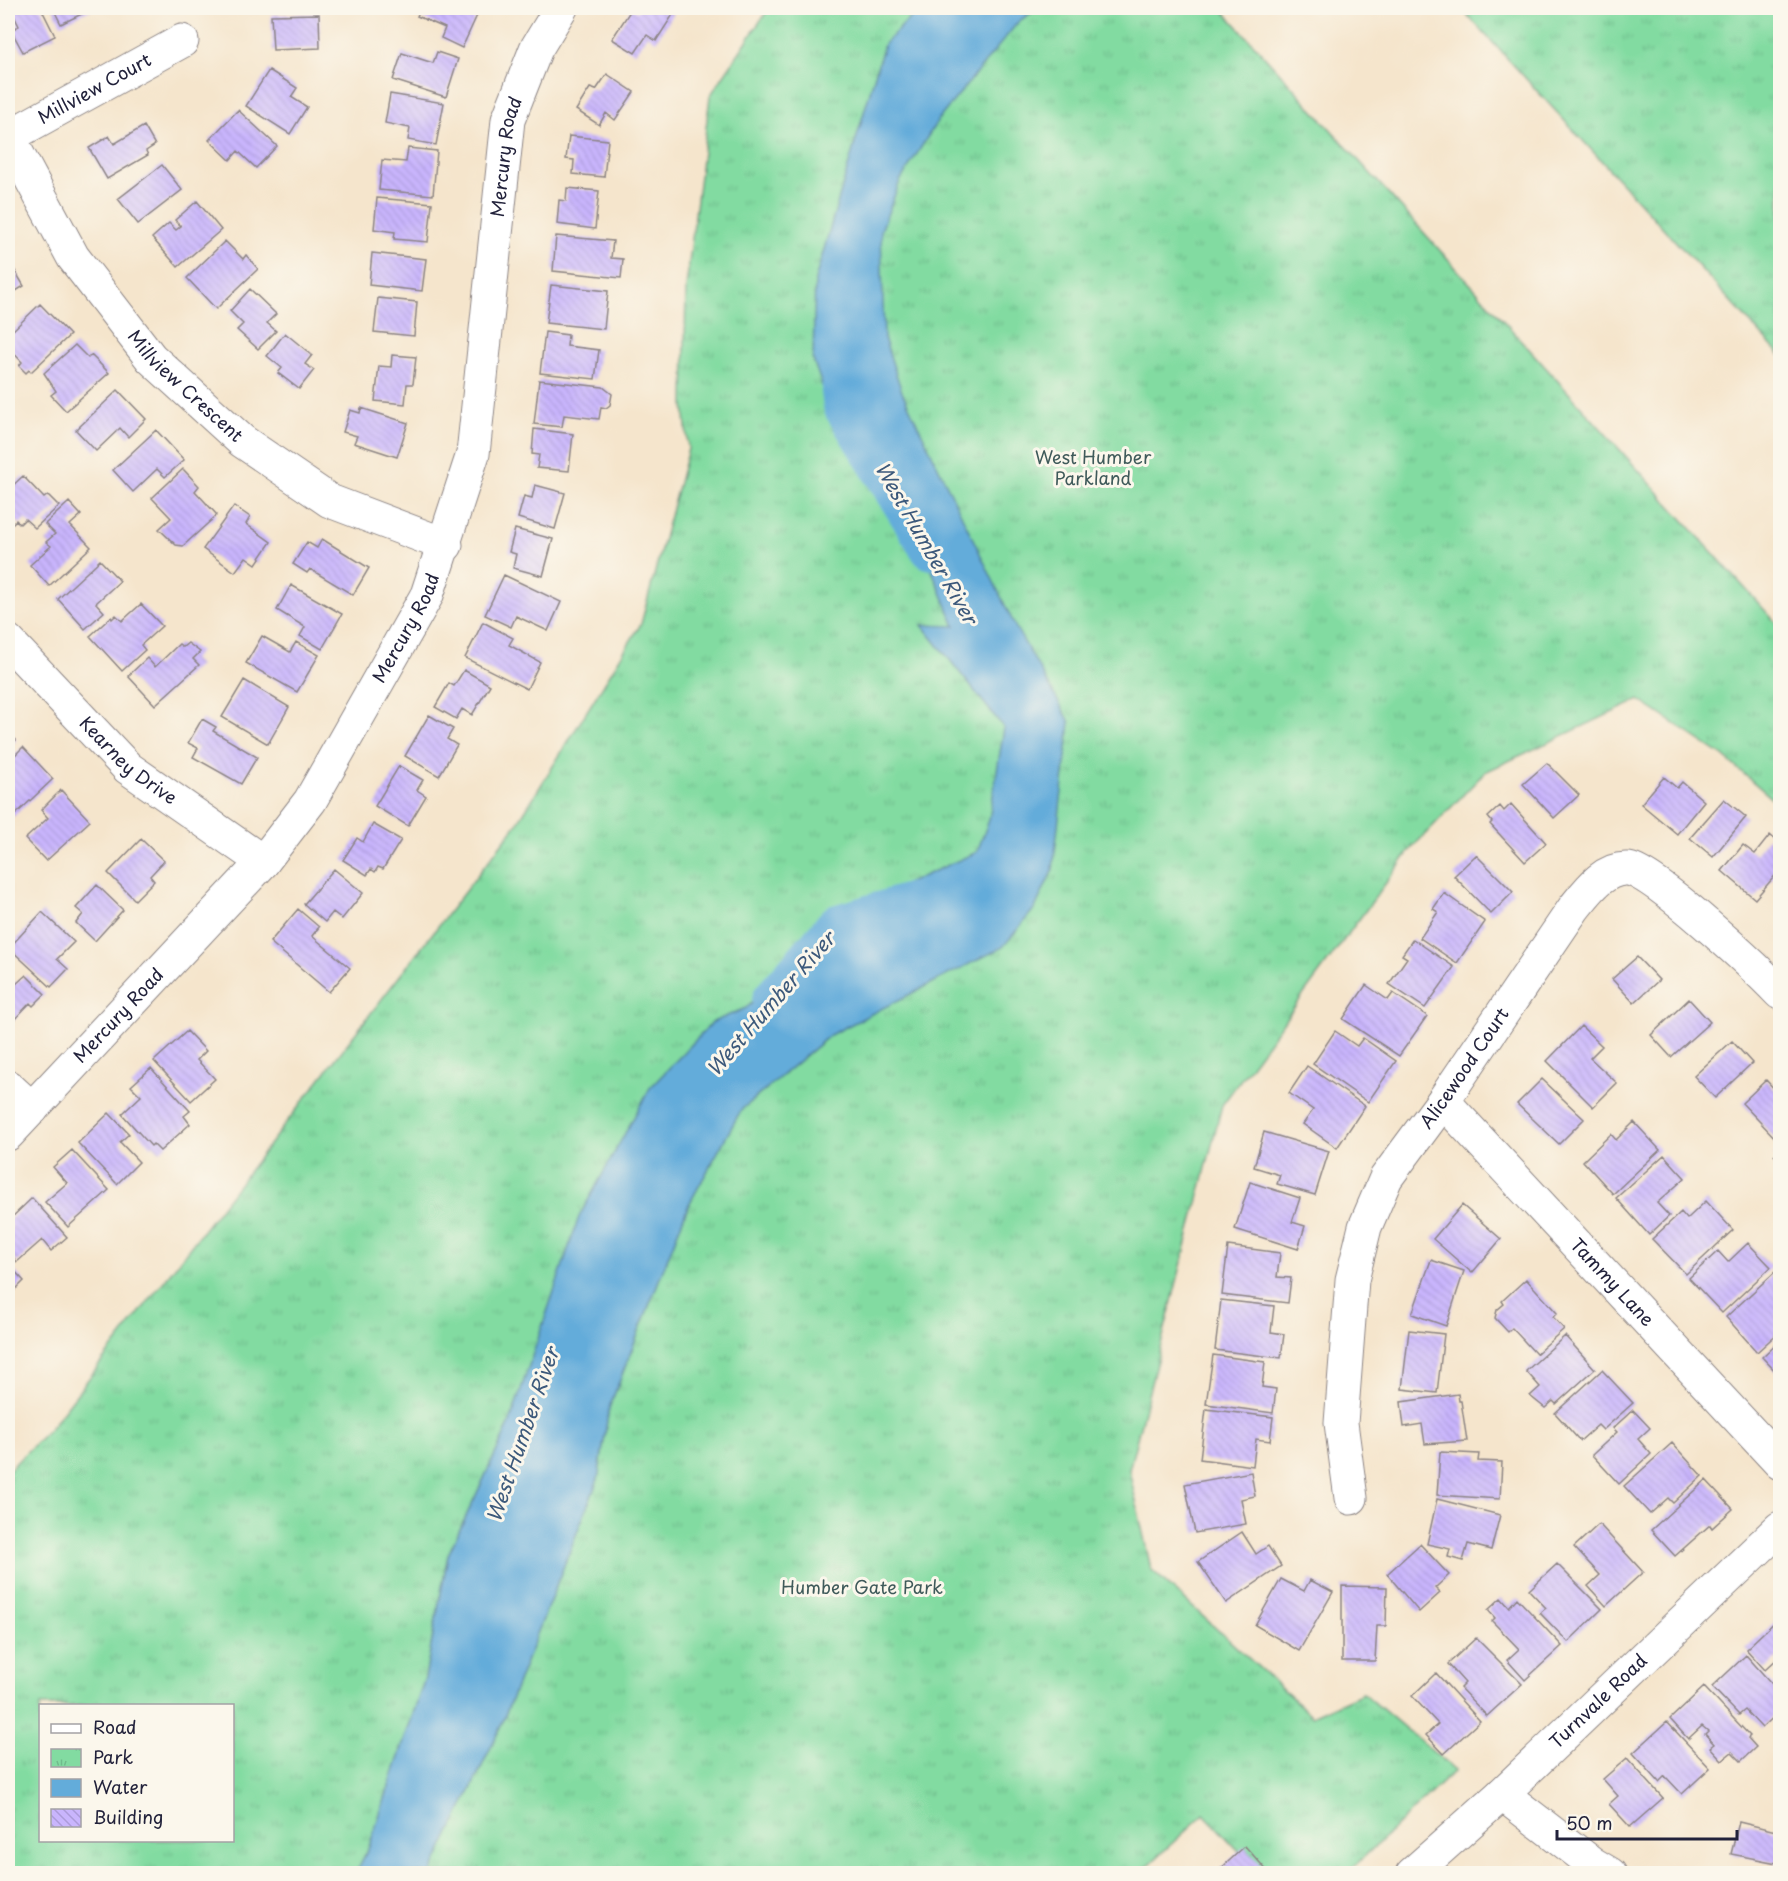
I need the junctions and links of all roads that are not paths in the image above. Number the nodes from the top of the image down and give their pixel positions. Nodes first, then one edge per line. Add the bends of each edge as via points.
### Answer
1 (561, 8) edge
2 (182, 41) dead end
3 (8, 136) edge
4 (446, 544) junction
5 (8, 641) edge
6 (262, 862) junction
7 (1780, 993) edge
8 (8, 1087) edge
9 (1443, 1101) junction
10 (32, 1109) junction
11 (8, 1134) edge
12 (1780, 1463) edge
13 (1351, 1498) dead end
14 (1780, 1528) edge
15 (1502, 1794) junction
16 (1412, 1874) edge
17 (1610, 1874) edge

1 - 4 street, Mercury Road via 536,49 508,120 473,454
2 - 3 street, Millview Court
3 - 4 street, Millview Crescent via 73,257 151,358 242,441 330,501
4 - 6 street, Mercury Road via 428,596 351,732 310,801
5 - 6 street, Kearney Drive via 128,768
6 - 10 street, Mercury Road
7 - 9 street, Alicewood Court via 1642,874 1628,869 1610,873 1574,908
8 - 10 street
9 - 12 street, Tammy Lane
9 - 13 street, Alicewood Court via 1386,1178 1365,1227 1352,1280 1341,1423
10 - 11 street, Mercury Road
14 - 15 street, Turnvale Road
15 - 16 street, Turnvale Road
15 - 17 street

